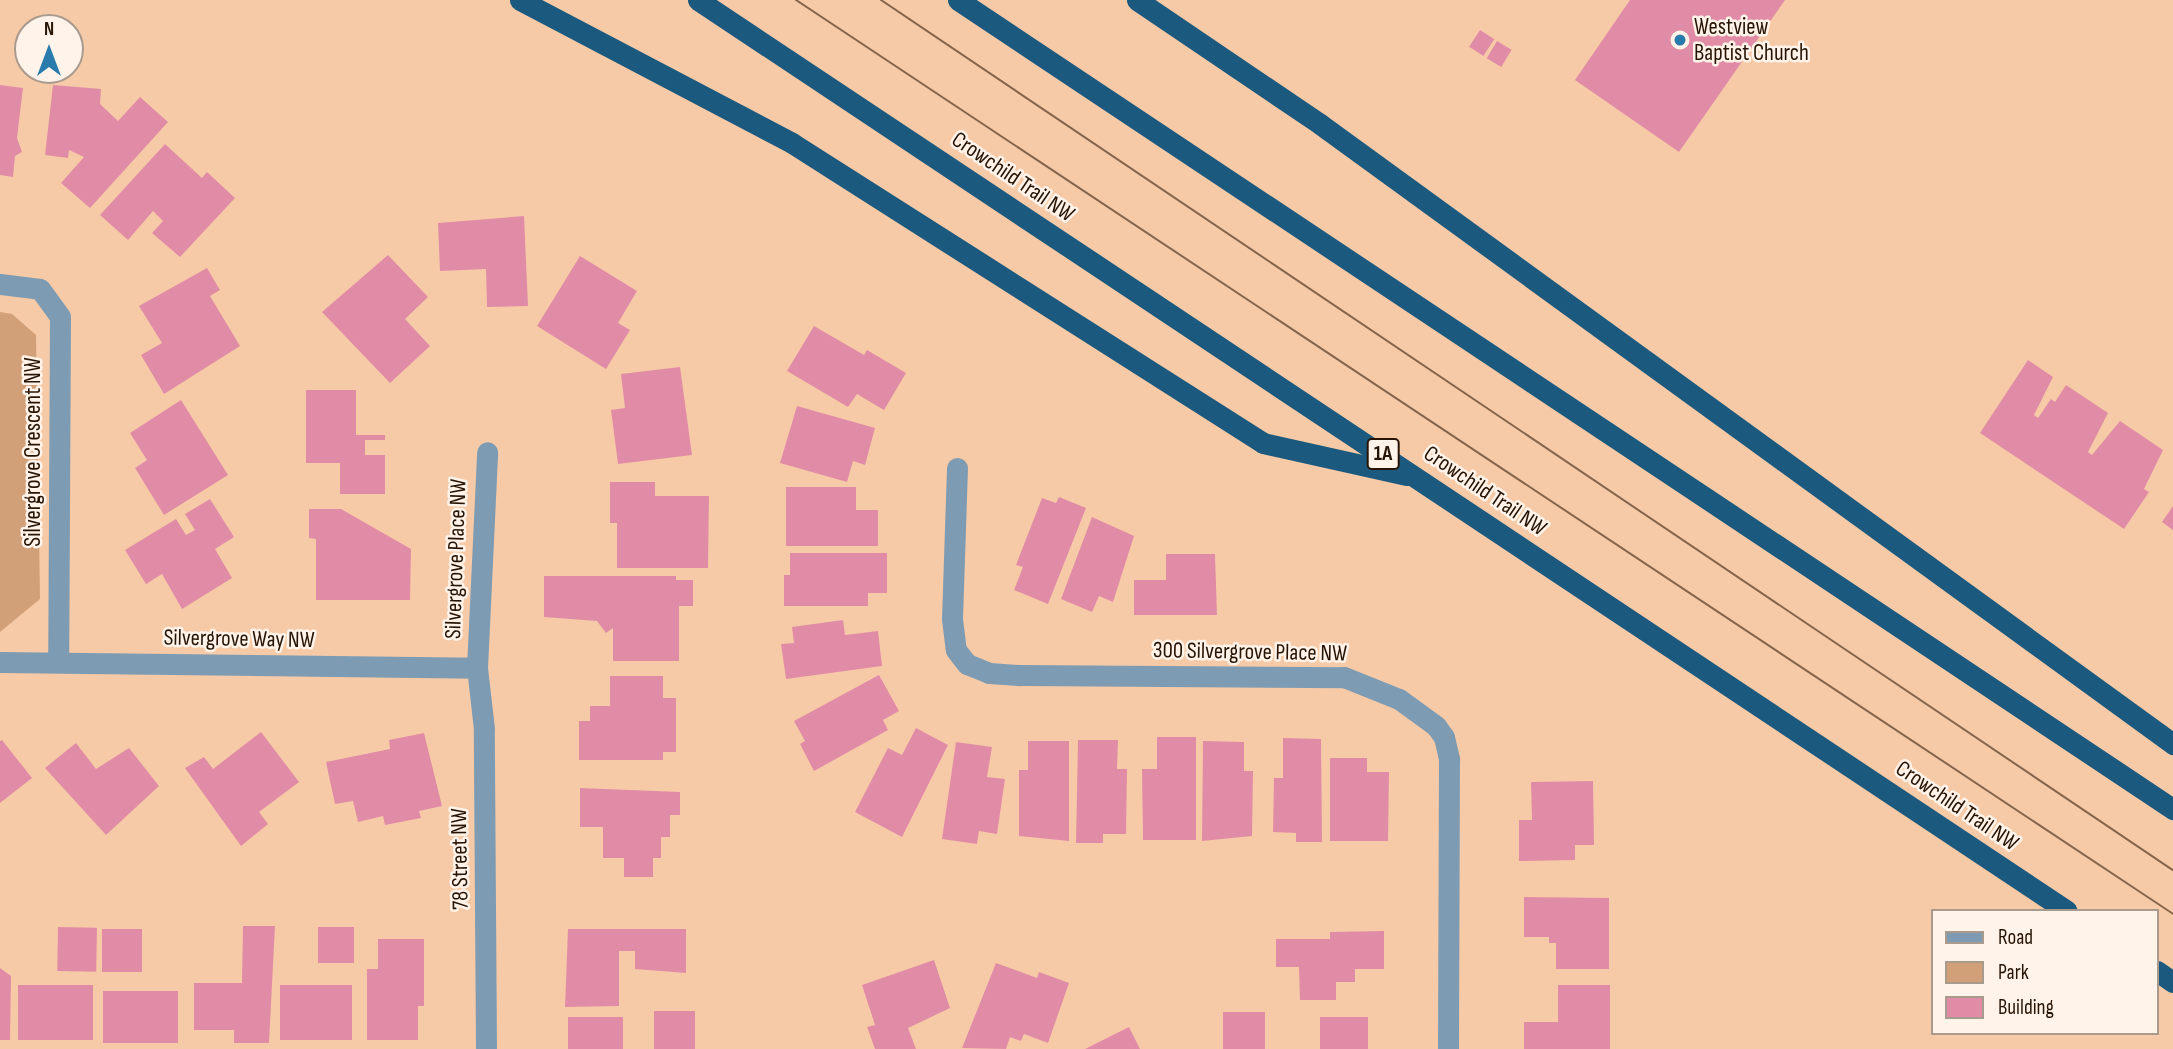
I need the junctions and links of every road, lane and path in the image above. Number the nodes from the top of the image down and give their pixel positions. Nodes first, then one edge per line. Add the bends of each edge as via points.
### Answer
1 (520, 0) edge
2 (698, 0) edge
3 (958, 0) edge
4 (1137, 0) edge
5 (0, 284) edge
6 (487, 452) dead end
7 (957, 468) dead end
8 (1419, 478) junction
9 (0, 662) edge
10 (58, 662) junction
11 (478, 668) junction
12 (2173, 744) edge
13 (2173, 809) edge
14 (2064, 909) edge
15 (486, 1049) edge
16 (1448, 1049) edge

1 - 8 highway via 792,143 1263,443
2 - 8 highway, Crowchild Trail NW / 1A
3 - 13 highway
4 - 12 highway via 1320,124
5 - 10 street, Silvergrove Crescent NW via 40,289 60,317
6 - 11 street, Silvergrove Place NW
7 - 16 street, 300 Silvergrove Place NW via 952,619 956,650 967,664 989,673 1020,675 1344,677 1399,699 1436,726 1449,759
8 - 14 highway, Crowchild Trail NW / 1A
9 - 10 street, Silvergrove Way NW
10 - 11 street, Silvergrove Way NW
11 - 15 street, 78 Street NW via 484,729

